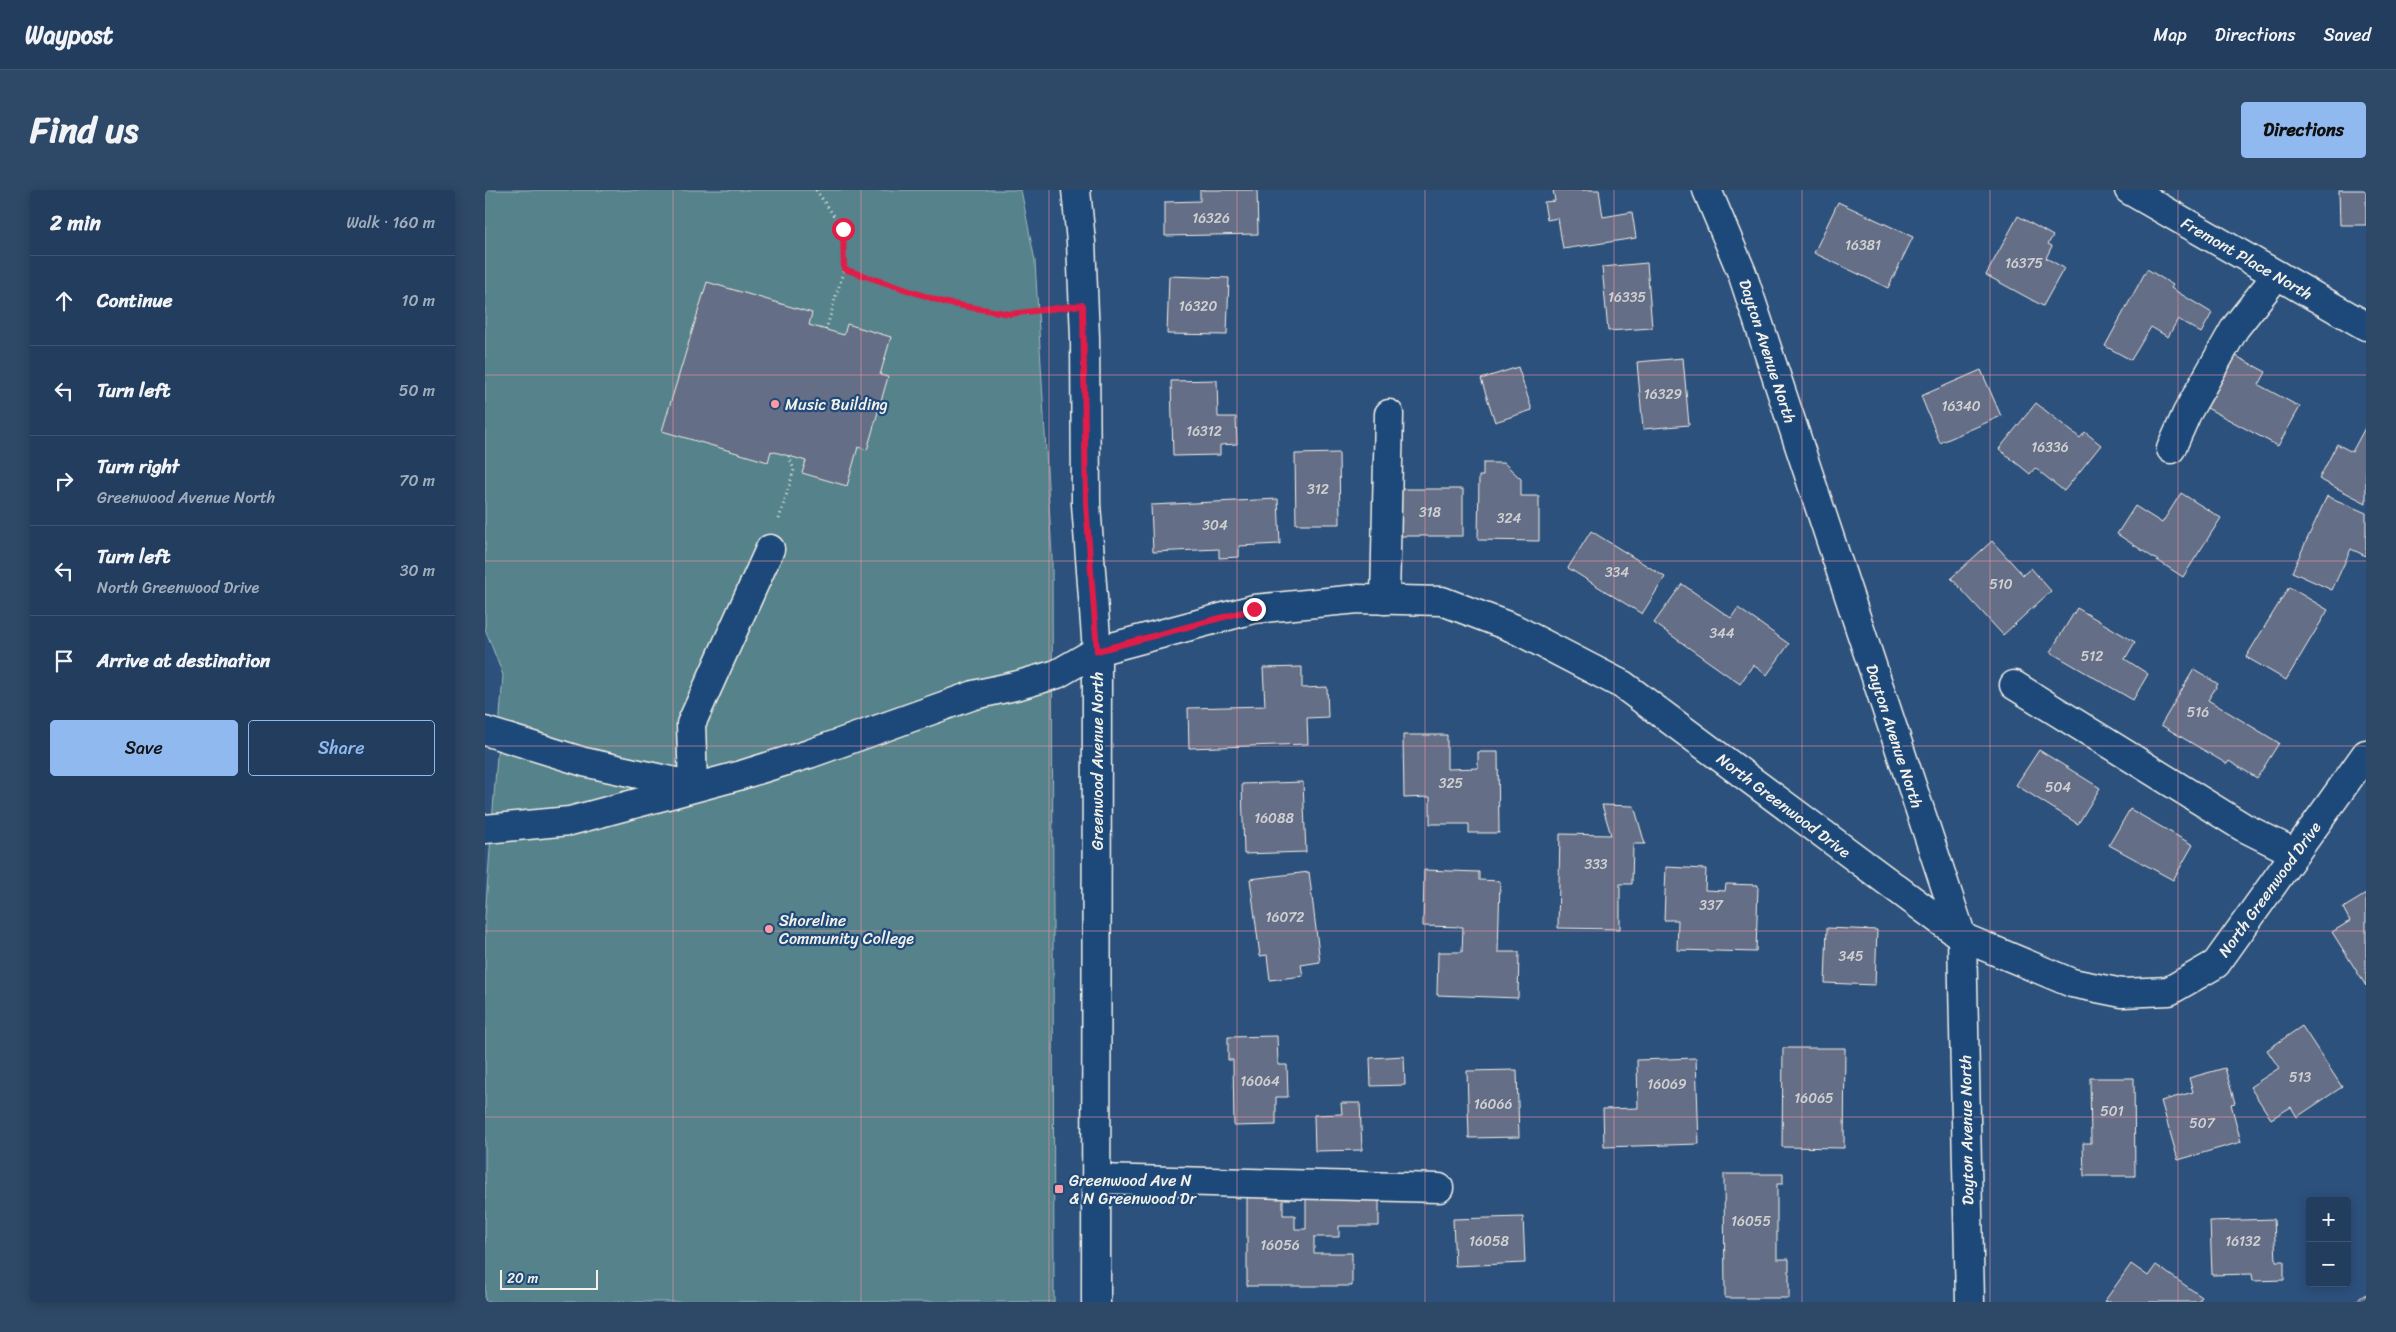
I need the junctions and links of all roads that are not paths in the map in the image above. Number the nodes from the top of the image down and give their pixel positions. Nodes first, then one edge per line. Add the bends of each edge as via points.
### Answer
1 (1076, 190) edge
2 (1707, 190) edge
3 (2129, 190) edge
4 (2277, 275) junction
5 (2366, 326) edge
6 (1389, 414) dead end
7 (2171, 449) dead end
8 (770, 549) road end
9 (1385, 600) junction
10 (1097, 651) junction
11 (2014, 686) dead end
12 (485, 730) edge
13 (2366, 754) edge
14 (693, 786) junction
15 (485, 828) edge
16 (2295, 853) junction
17 (1962, 937) junction
18 (1097, 1179) junction
19 (1439, 1188) dead end
20 (1097, 1302) edge
21 (1970, 1302) edge

1 - 10 street, Greenwood Avenue North via 1083,305 1086,504
2 - 17 street, Dayton Avenue North via 1742,273
3 - 4 street, Fremont Place North
4 - 5 street, Fremont Place North
4 - 7 street via 2235,328 2187,413
6 - 9 street
8 - 14 street via 691,724
9 - 10 street, North Greenwood Drive via 1358,599 1254,609
9 - 17 street, North Greenwood Drive via 1442,601 1513,628 1623,686
10 - 14 street, North Greenwood Drive via 1057,674 974,695 809,754
10 - 18 street, Greenwood Avenue North
11 - 16 street via 2243,827
12 - 14 street via 584,762
13 - 16 street, North Greenwood Drive
14 - 15 street, North Greenwood Drive via 570,821
16 - 17 street, North Greenwood Drive via 2216,964 2169,990 2122,993 2072,984
17 - 21 street, Dayton Avenue North
18 - 19 street
18 - 20 street, Greenwood Avenue North

